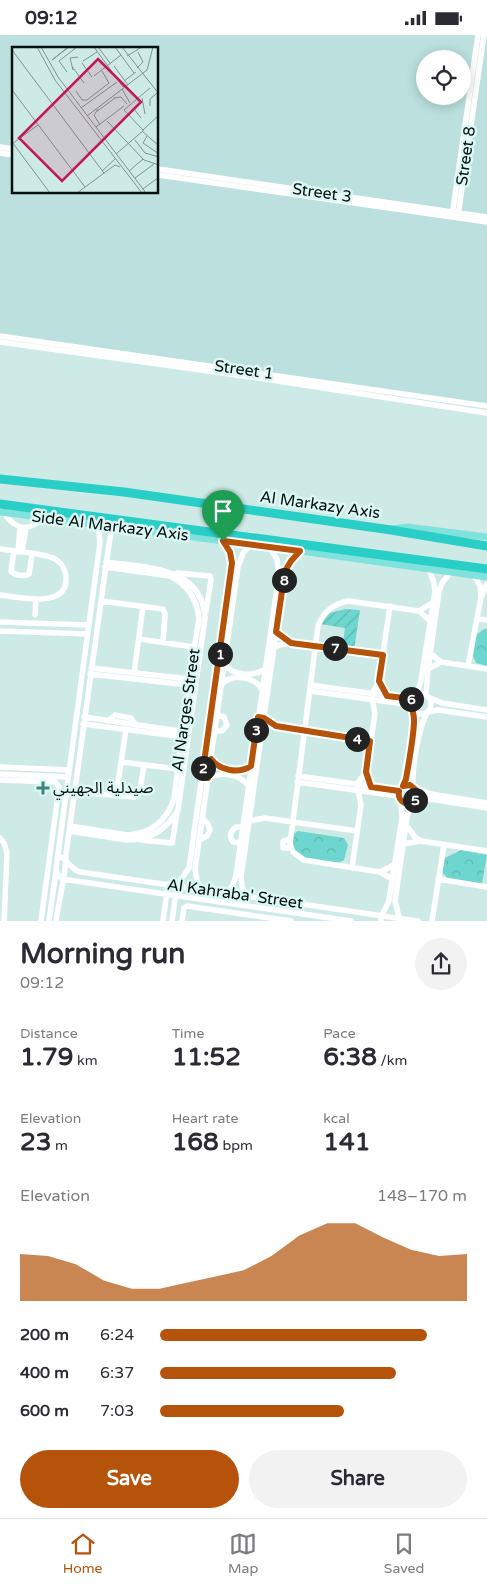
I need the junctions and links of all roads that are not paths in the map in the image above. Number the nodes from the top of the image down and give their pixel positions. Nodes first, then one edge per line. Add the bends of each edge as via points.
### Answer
1 (478, 35) edge
2 (484, 35) edge
3 (159, 169) edge
4 (159, 175) edge
5 (455, 215) junction
6 (487, 217) edge
7 (487, 222) edge
8 (0, 336) edge
9 (9, 340) junction
10 (0, 342) edge
11 (199, 367) junction
12 (487, 406) edge
13 (487, 413) edge
14 (0, 479) edge
15 (1, 509) edge
16 (44, 518) junction
17 (94, 524) junction
18 (23, 527) junction
19 (117, 527) junction
20 (391, 530) junction
21 (487, 537) edge
22 (100, 541) junction
23 (223, 541) junction
24 (109, 544) junction
25 (250, 545) junction
26 (487, 546) edge
27 (269, 547) junction
28 (0, 549) edge
29 (300, 551) junction
30 (18, 552) junction
31 (32, 554) junction
32 (369, 556) junction
33 (105, 564) junction
34 (429, 569) junction
35 (487, 569) edge
36 (171, 572) junction
37 (451, 572) junction
38 (474, 575) junction
39 (487, 577) edge
40 (487, 584) edge
41 (0, 595) edge
42 (481, 597) junction
43 (36, 599) junction
44 (101, 601) junction
45 (432, 603) junction
46 (143, 605) junction
47 (390, 606) junction
48 (419, 611) junction
49 (35, 615) dead end
50 (205, 618) junction
51 (477, 619) junction
52 (429, 620) junction
53 (487, 620) edge
54 (0, 622) edge
55 (88, 625) junction
56 (0, 631) edge
57 (273, 632) junction
58 (87, 634) junction
59 (139, 639) junction
60 (163, 642) junction
61 (291, 643) junction
62 (316, 646) junction
63 (194, 647) junction
64 (274, 648) junction
65 (430, 653) junction
66 (383, 655) junction
67 (225, 663) junction
68 (441, 663) junction
69 (468, 666) junction
70 (265, 669) junction
71 (428, 669) junction
72 (487, 669) edge
73 (91, 671) junction
74 (134, 673) junction
75 (379, 681) junction
76 (189, 682) junction
77 (222, 684) junction
78 (310, 688) junction
79 (262, 689) junction
80 (372, 697) junction
81 (428, 697) junction
82 (386, 699) junction
83 (413, 702) junction
84 (487, 710) edge
85 (427, 712) junction
86 (375, 713) junction
87 (217, 715) junction
88 (487, 717) edge
89 (260, 719) junction
90 (84, 721) junction
91 (276, 726) junction
92 (126, 729) junction
93 (215, 731) junction
94 (304, 731) junction
95 (259, 733) junction
96 (186, 734) junction
97 (370, 741) junction
98 (72, 747) junction
99 (80, 748) junction
100 (211, 759) junction
101 (121, 763) junction
102 (144, 765) junction
103 (251, 766) junction
104 (0, 767) edge
105 (178, 769) junction
106 (69, 770) junction
107 (366, 772) junction
108 (0, 774) edge
109 (68, 777) junction
110 (205, 778) junction
111 (298, 779) junction
112 (0, 780) edge
113 (248, 785) junction
114 (414, 787) junction
115 (357, 788) junction
116 (370, 789) junction
117 (74, 792) junction
118 (400, 793) junction
119 (116, 796) junction
120 (412, 802) junction
121 (487, 803) edge
122 (361, 805) junction
123 (487, 808) edge
124 (251, 809) junction
125 (178, 810) junction
126 (56, 815) junction
127 (63, 817) junction
128 (264, 818) junction
129 (249, 821) junction
130 (292, 822) junction
131 (406, 825) junction
132 (243, 827) junction
133 (70, 829) junction
134 (357, 831) junction
135 (0, 838) edge
136 (137, 840) junction
137 (421, 841) junction
138 (240, 843) junction
139 (403, 844) junction
140 (444, 845) junction
141 (487, 851) edge
142 (58, 856) junction
143 (66, 861) junction
144 (394, 865) junction
145 (352, 868) junction
146 (56, 871) junction
147 (380, 872) junction
148 (62, 879) junction
149 (392, 879) junction
150 (438, 879) junction
151 (76, 881) junction
152 (168, 884) junction
153 (178, 885) junction
154 (487, 887) edge
155 (200, 889) junction
156 (60, 890) junction
157 (227, 892) junction
158 (166, 894) junction
159 (176, 895) junction
160 (247, 895) junction
161 (205, 899) junction
162 (204, 908) junction
163 (299, 913) junction
164 (381, 918) edge
165 (400, 919) edge
166 (341, 920) edge
167 (4, 921) edge
168 (41, 921) edge
169 (49, 921) edge
170 (56, 921) edge
171 (163, 921) edge
172 (172, 921) edge
173 (182, 921) edge
174 (291, 921) edge
175 (298, 921) edge
176 (351, 921) edge
177 (418, 921) edge
178 (432, 921) edge

1 - 5 street, Street 8
2 - 5 street, Street 8
3 - 5 street, Street 3
4 - 5 street, Street 3
5 - 6 street, Street 3
5 - 7 street, Street 3
8 - 9 street, Street 1
9 - 10 street, Street 1
9 - 11 street, Street 1
11 - 12 street, Street 1
11 - 13 street, Street 1
14 - 20 highway, Al Markazy Axis via 124,492
15 - 16 main road, Side Al Markazy Axis
15 - 18 street via 12,523
15 - 32 highway
16 - 17 main road, Side Al Markazy Axis
16 - 18 street
17 - 19 main road, Side Al Markazy Axis
17 - 22 street
18 - 30 street
19 - 23 main road, Side Al Markazy Axis
19 - 24 street via 111,533
20 - 21 main road via 406,527
20 - 26 highway, Al Markazy Axis
22 - 24 street
22 - 55 street
23 - 25 main road, Side Al Markazy Axis
23 - 110 street via 232,563
24 - 33 street
25 - 27 main road, Side Al Markazy Axis
25 - 67 street via 240,557
27 - 29 main road, Side Al Markazy Axis
27 - 57 street via 275,554 279,570
28 - 30 street
29 - 32 main road, Side Al Markazy Axis
29 - 57 street via 285,571
30 - 31 street
30 - 31 street via 11,571 14,574 28,574
31 - 43 street via 56,559 66,575 58,595
32 - 34 main road, Side Al Markazy Axis
32 - 35 highway
33 - 36 street, Al Narges Street
33 - 44 street
33 - 63 street, Al Narges Street via 170,576 183,584 193,596 198,611
34 - 37 main road, Side Al Markazy Axis
34 - 45 street via 434,583
36 - 50 street, Al Narges Street via 189,582 198,592
36 - 50 street via 210,576
37 - 38 main road, Side Al Markazy Axis
37 - 65 street via 440,587
38 - 39 main road, Side Al Markazy Axis
38 - 42 street
40 - 42 street
41 - 43 street
42 - 51 street
43 - 49 street
44 - 46 street
44 - 73 street
45 - 48 street
45 - 52 street
46 - 59 street
46 - 60 street via 164,611
47 - 48 street
47 - 62 street via 351,601 334,605 320,620
47 - 66 street
48 - 52 street
50 - 96 street, Al Narges Street
51 - 53 street
51 - 69 street
52 - 83 street via 421,683
54 - 55 street
55 - 58 street
56 - 58 street
57 - 61 street
57 - 64 street
57 - 70 street
58 - 98 street
59 - 60 street
59 - 74 street
60 - 63 street
61 - 62 street
61 - 64 street
62 - 66 street
62 - 78 street
63 - 76 street, Al Narges Street
64 - 89 street
65 - 68 street
65 - 71 street
66 - 75 street
67 - 70 street via 233,672 253,675
67 - 77 street
68 - 69 street
68 - 71 street
69 - 72 street
70 - 79 street
71 - 81 street
73 - 74 street
73 - 76 street
73 - 90 street
74 - 76 street
75 - 80 street
75 - 82 street
76 - 96 street, Al Narges Street
77 - 79 street via 232,677 252,680
77 - 87 street
78 - 80 street
78 - 94 street
79 - 89 street
80 - 82 street
80 - 86 street
81 - 83 street
81 - 84 street via 442,703
81 - 85 street via 431,707
82 - 83 street
82 - 86 street
83 - 85 street via 421,715
83 - 118 street via 414,728 406,779
85 - 88 street via 438,710
85 - 114 street via 413,772
86 - 97 street
87 - 93 street
87 - 93 street via 224,717 227,725 222,731
89 - 91 street
89 - 95 street
89 - 95 street via 247,726 249,732
90 - 92 street
90 - 96 street via 108,721
90 - 99 street
91 - 94 street
91 - 95 street
92 - 96 street
92 - 101 street
93 - 100 street
94 - 97 street
94 - 111 street
95 - 103 street
95 - 124 street
96 - 105 street, Al Narges Street
96 - 125 street, Al Narges Street
97 - 107 street
98 - 99 street
98 - 106 street
99 - 117 street
100 - 103 street via 222,769 238,771
100 - 110 street
101 - 102 street
101 - 119 street
102 - 105 street
102 - 119 street via 137,795
103 - 113 street
104 - 106 street
105 - 133 street, Al Narges Street via 171,807 163,820 150,830 127,835
106 - 109 street
107 - 115 street
107 - 116 street
108 - 109 street
109 - 127 street
110 - 113 street via 218,774 238,777
110 - 153 street via 189,868
110 - 155 street via 195,869
111 - 115 street
111 - 130 street
112 - 126 street via 55,782 59,787
113 - 132 street
114 - 118 street via 408,785
114 - 120 street via 417,793
114 - 121 street
115 - 116 street
115 - 122 street
116 - 118 street
116 - 122 street
117 - 119 street
117 - 133 street
118 - 120 street via 406,803
118 - 144 street via 402,818
120 - 123 street via 430,799
120 - 131 street
122 - 134 street
124 - 128 street
124 - 129 street
125 - 136 street via 161,830
125 - 136 street, Al Narges Street via 172,843
126 - 127 street
126 - 168 street
127 - 142 street
128 - 129 street
128 - 130 street
129 - 160 street via 241,877
130 - 134 street
130 - 145 street via 289,839 296,855 304,860
131 - 137 street
131 - 139 street
132 - 138 street
132 - 138 street via 236,827 231,835 234,842
133 - 136 street
133 - 143 street
134 - 145 street
135 - 167 street via 7,853
137 - 139 street
137 - 140 street
138 - 157 street via 234,880
139 - 165 street via 395,901
140 - 141 street
140 - 150 street
142 - 143 street, Al Kahraba' Street
142 - 146 street
143 - 148 street
143 - 152 street, Al Kahraba' Street via 80,872
144 - 147 street
144 - 149 street
145 - 147 street
146 - 148 street
146 - 169 street
147 - 149 street
148 - 151 street, Al Kahraba' Street
148 - 156 street
149 - 164 street via 388,904
150 - 154 street
150 - 178 street
151 - 156 street
151 - 158 street, Al Kahraba' Street
152 - 153 street, Al Kahraba' Street
152 - 158 street
153 - 155 street, Al Kahraba' Street
153 - 159 street
155 - 157 street, Al Kahraba' Street
156 - 170 street
157 - 160 street, Al Kahraba' Street
158 - 159 street, Al Kahraba' Street
158 - 171 street
159 - 161 street, Al Kahraba' Street
159 - 172 street
160 - 164 street, Al Kahraba' Street
161 - 162 street
161 - 163 street, Al Kahraba' Street
162 - 173 street via 186,906
162 - 174 street
163 - 166 street, Al Kahraba' Street
163 - 175 street
164 - 165 street, Al Kahraba' Street
165 - 177 street, Al Kahraba' Street
166 - 176 street, Al Kahraba' Street

